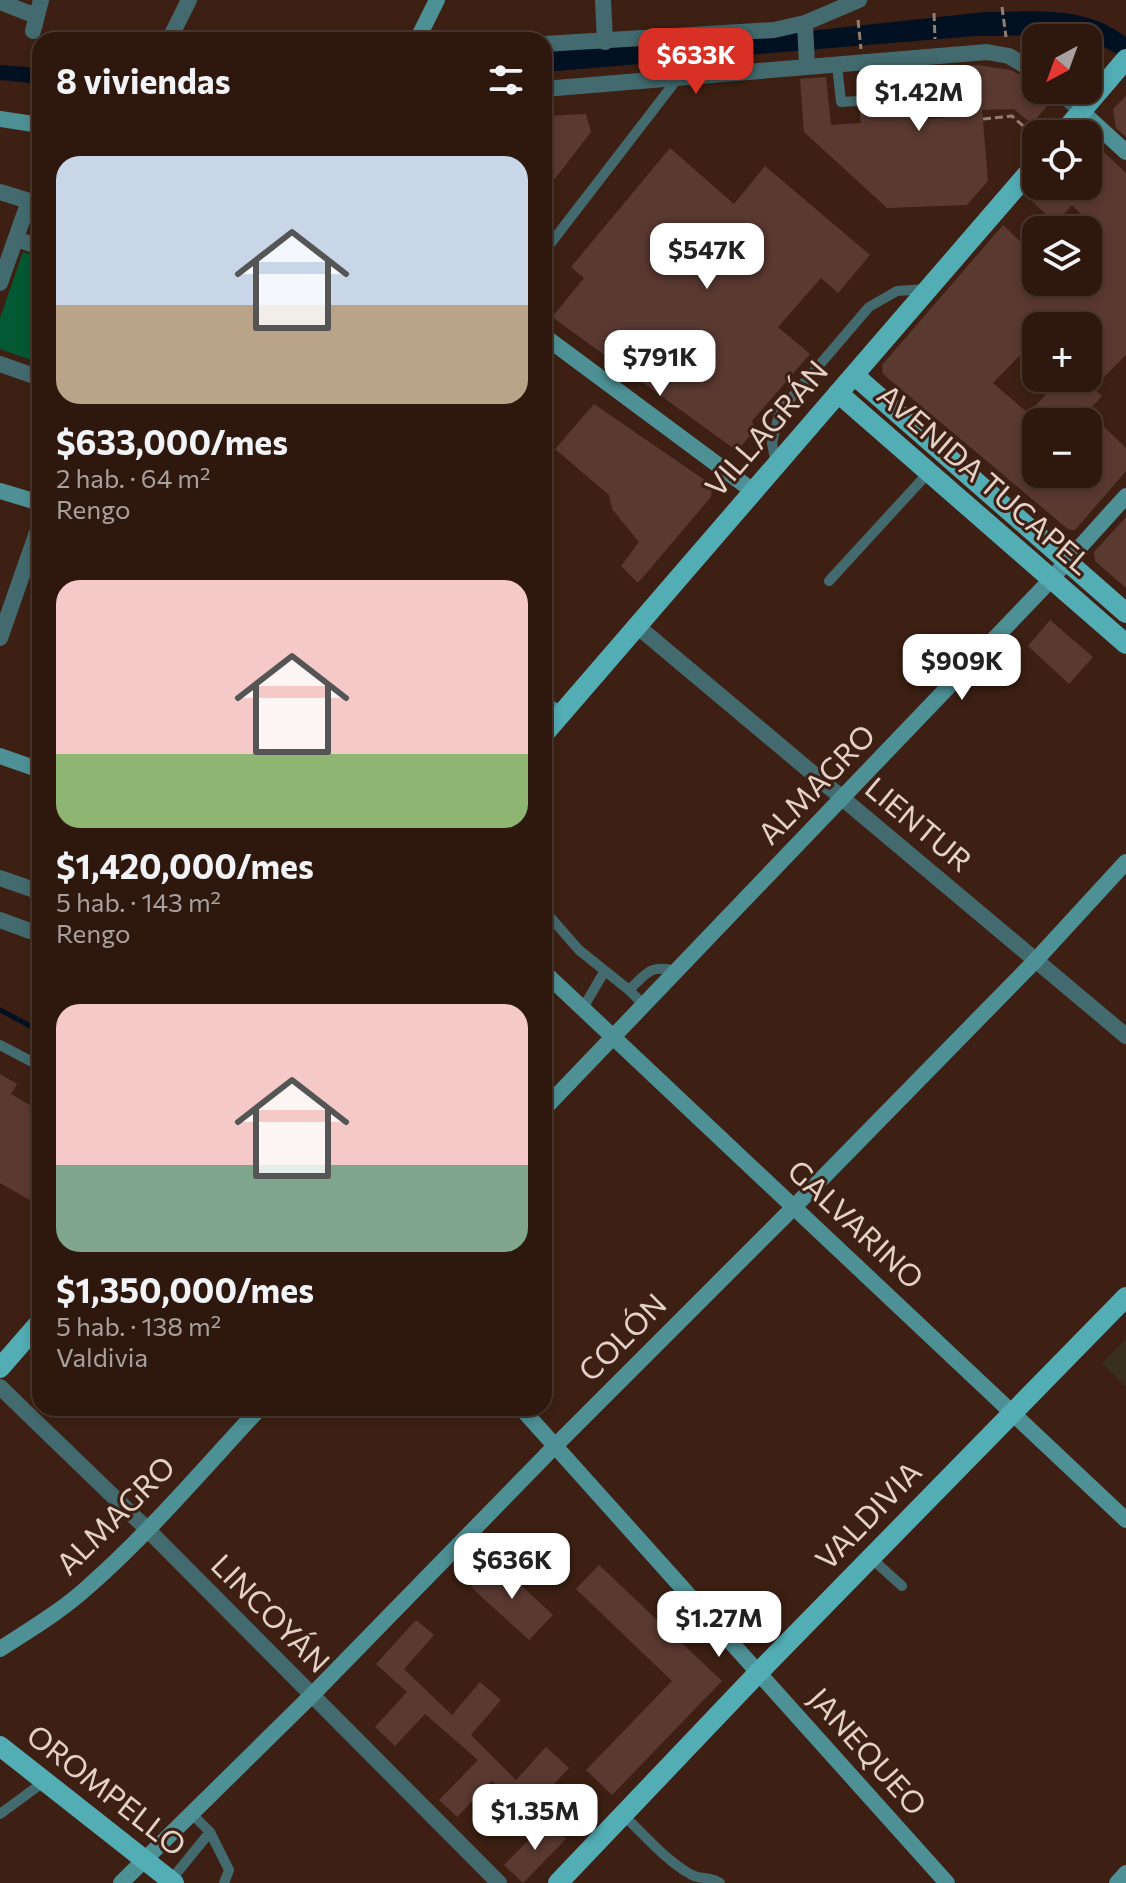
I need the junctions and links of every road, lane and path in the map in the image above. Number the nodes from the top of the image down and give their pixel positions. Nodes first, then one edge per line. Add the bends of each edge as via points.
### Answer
1 (189, 0) edge
2 (437, 0) edge
3 (603, 0) edge
4 (859, 0) edge
5 (0, 2) edge
6 (1002, 7) dead end
7 (934, 13) dead end
8 (36, 16) edge
9 (858, 20) dead end
10 (805, 26) junction
11 (173, 32) edge
12 (421, 32) edge
13 (1006, 37) dead end
14 (935, 39) dead end
15 (605, 42) junction
16 (552, 44) edge
17 (861, 49) dead end
18 (923, 58) junction
19 (807, 61) junction
20 (1022, 62) edge
21 (1122, 64) edge
22 (837, 65) junction
23 (678, 78) junction
24 (552, 88) edge
25 (910, 95) dead end
26 (858, 101) dead end
27 (1073, 104) edge
28 (1081, 111) junction
29 (0, 119) edge
30 (983, 119) dead end
31 (1074, 120) edge
32 (32, 124) edge
33 (1022, 125) edge
34 (1126, 152) edge
35 (1022, 180) edge
36 (0, 192) edge
37 (16, 239) junction
38 (552, 242) edge
39 (32, 244) edge
40 (0, 283) edge
41 (929, 289) junction
42 (552, 342) edge
43 (0, 364) edge
44 (32, 375) edge
45 (854, 375) junction
46 (838, 393) junction
47 (776, 464) junction
48 (929, 472) junction
49 (0, 491) edge
50 (753, 491) junction
51 (1126, 496) edge
52 (32, 501) edge
53 (32, 546) edge
54 (1067, 562) junction
55 (1051, 579) junction
56 (829, 581) dead end
57 (1126, 613) edge
58 (637, 626) junction
59 (1, 633) edge
60 (1126, 644) edge
61 (552, 710) edge
62 (0, 756) edge
63 (32, 767) edge
64 (843, 798) junction
65 (1126, 862) edge
66 (0, 878) edge
67 (32, 889) edge
68 (552, 919) edge
69 (0, 920) edge
70 (32, 931) edge
71 (1035, 961) junction
72 (676, 971) junction
73 (604, 972) junction
74 (552, 979) edge
75 (629, 990) junction
76 (644, 1005) junction
77 (583, 1008) junction
78 (614, 1036) junction
79 (1126, 1036) edge
80 (0, 1045) edge
81 (32, 1062) edge
82 (552, 1101) edge
83 (795, 1206) junction
84 (1126, 1297) edge
85 (32, 1331) edge
86 (0, 1368) edge
87 (0, 1387) edge
88 (1013, 1412) junction
89 (253, 1416) edge
90 (528, 1416) edge
91 (555, 1446) junction
92 (1126, 1520) edge
93 (147, 1529) junction
94 (871, 1558) junction
95 (902, 1586) dead end
96 (0, 1649) edge
97 (758, 1673) junction
98 (312, 1695) junction
99 (0, 1746) edge
100 (45, 1781) junction
101 (191, 1813) junction
102 (0, 1814) edge
103 (623, 1815) junction
104 (210, 1832) junction
105 (145, 1859) junction
106 (1126, 1873) edge
107 (172, 1882) edge
108 (121, 1883) edge
109 (224, 1883) edge
110 (499, 1883) edge
111 (558, 1883) edge
112 (720, 1883) edge
113 (947, 1883) edge
114 (1117, 1883) edge

1 - 11 street
2 - 12 main road
3 - 15 street
4 - 10 street
5 - 8 street
6 - 13 path
7 - 14 path
9 - 17 path
10 - 15 street
10 - 19 street
15 - 16 street
18 - 20 street via 1001,53
18 - 22 street
18 - 25 lane via 927,94
19 - 22 street
19 - 23 street
21 - 28 main road
22 - 26 lane via 841,102
23 - 24 street
23 - 38 lane
27 - 28 street
28 - 31 main road
28 - 34 main road
29 - 32 main road
30 - 33 path via 1012,116
35 - 41 main road, VILLAGRÁN
36 - 37 street via 29,201
37 - 39 street
37 - 40 street
41 - 45 main road, VILLAGRÁN
41 - 47 lane via 897,291 869,307 780,411 772,443
42 - 50 main road
43 - 44 street
45 - 46 main road, VILLAGRÁN
45 - 54 main road, AVENIDA TUCAPEL
46 - 47 main road, VILLAGRÁN
46 - 48 main road, AVENIDA TUCAPEL
47 - 50 main road, VILLAGRÁN
48 - 55 main road, AVENIDA TUCAPEL
48 - 56 lane
49 - 52 main road
50 - 58 main road, VILLAGRÁN
51 - 54 main road, ALMAGRO
53 - 59 street
54 - 55 main road, ALMAGRO
54 - 57 main road, AVENIDA TUCAPEL
55 - 60 main road, AVENIDA TUCAPEL
55 - 64 main road, ALMAGRO
58 - 61 main road, VILLAGRÁN
58 - 64 street, LIENTUR
62 - 63 main road
64 - 71 street, LIENTUR
64 - 72 main road, ALMAGRO
65 - 71 main road, COLÓN
66 - 67 street
68 - 73 lane
69 - 70 street
71 - 79 street, LIENTUR
71 - 83 main road, COLÓN
72 - 75 lane via 651,969
72 - 76 main road, ALMAGRO
73 - 75 lane
73 - 77 lane
74 - 77 main road, GALVARINO
75 - 76 lane
76 - 78 main road, ALMAGRO
77 - 78 main road, GALVARINO
78 - 82 main road, ALMAGRO
78 - 83 main road, GALVARINO
80 - 81 lane
83 - 88 main road, GALVARINO
83 - 91 main road, COLÓN
84 - 88 main road, VALDIVIA
85 - 86 main road
87 - 93 street, LINCOYÁN
88 - 92 main road, GALVARINO
88 - 94 main road, VALDIVIA
89 - 93 main road, ALMAGRO
90 - 91 main road, JANEQUEO
91 - 97 main road, JANEQUEO
91 - 98 main road, COLÓN
93 - 96 main road, ALMAGRO via 89,1587
93 - 98 street, LINCOYÁN
94 - 95 lane
94 - 97 main road, VALDIVIA
97 - 103 main road, VALDIVIA
97 - 113 main road, JANEQUEO
98 - 101 main road, COLÓN
98 - 110 street, LINCOYÁN
99 - 100 main road, OROMPELLO
100 - 102 lane
100 - 105 main road, OROMPELLO
101 - 104 lane
101 - 105 main road, COLÓN
103 - 111 main road, VALDIVIA
103 - 112 lane via 680,1868
104 - 107 lane
104 - 109 lane via 229,1870
105 - 107 main road, OROMPELLO
105 - 108 main road, COLÓN
106 - 114 main road

